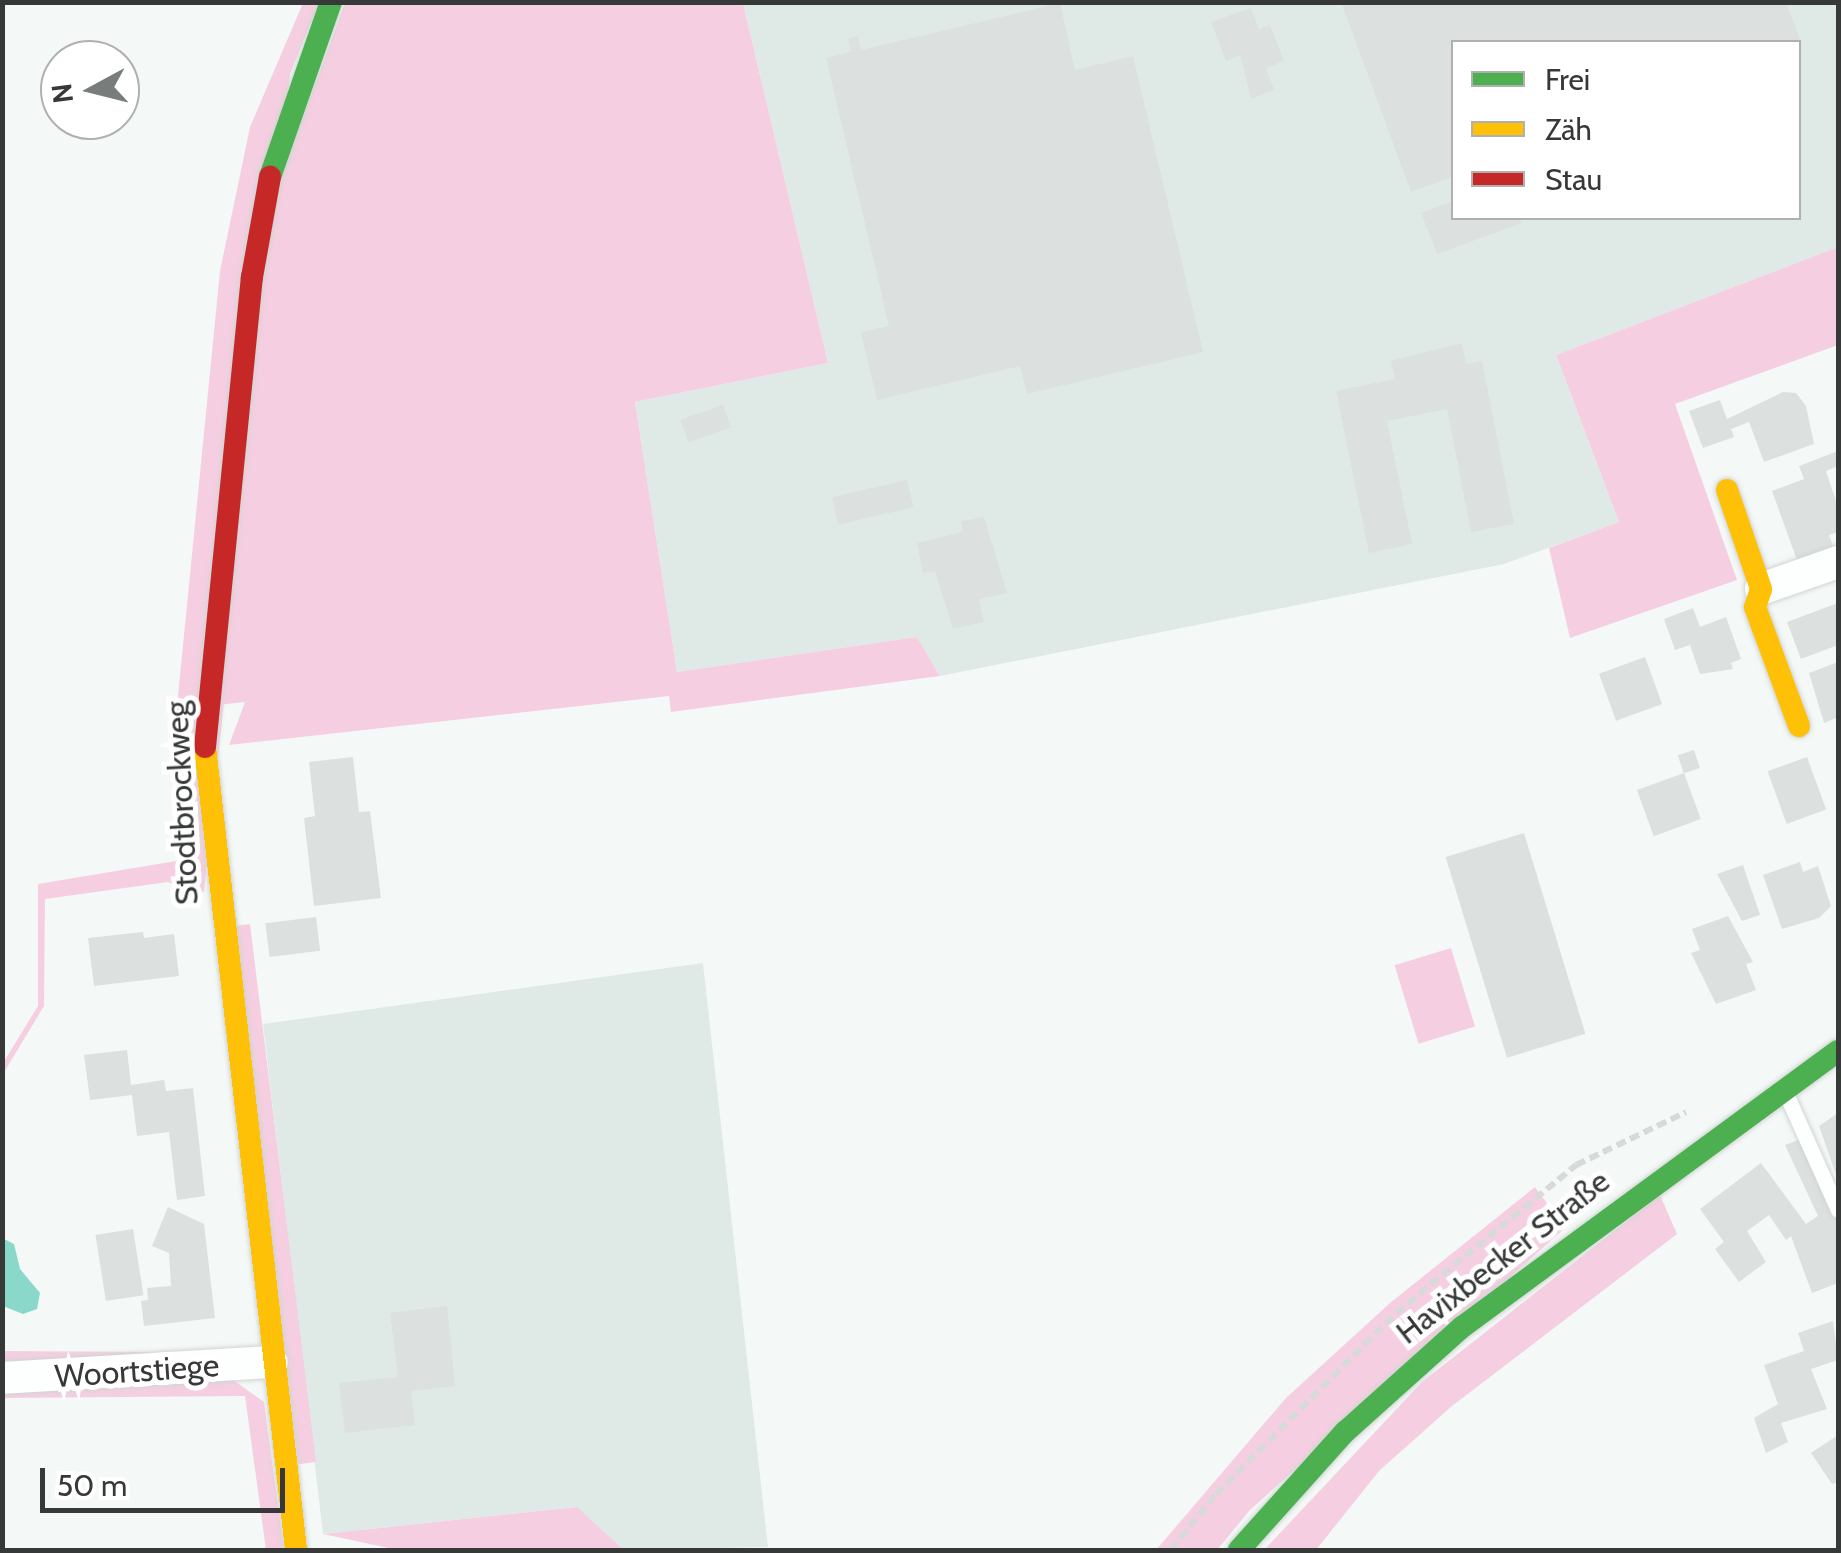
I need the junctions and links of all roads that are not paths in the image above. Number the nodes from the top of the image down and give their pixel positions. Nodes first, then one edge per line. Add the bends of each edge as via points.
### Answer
1 (330, 2) edge
2 (1727, 490) dead end
3 (1838, 562) edge
4 (1761, 589) junction
5 (1799, 726) dead end
6 (1838, 1051) edge
7 (1783, 1088) junction
8 (1838, 1210) edge
9 (272, 1362) junction
10 (2, 1378) edge
11 (296, 1550) edge
12 (1239, 1550) edge

1 - 9 street, Stodtbrockweg via 273,162 252,277 204,733
2 - 4 street
3 - 4 street
4 - 5 street via 1755,607
6 - 7 street, Havixbecker Straße
7 - 8 lane
7 - 12 street, Havixbecker Straße via 1434,1350 1345,1432
9 - 10 street, Woortstiege
9 - 11 street, Stodtbrockweg

